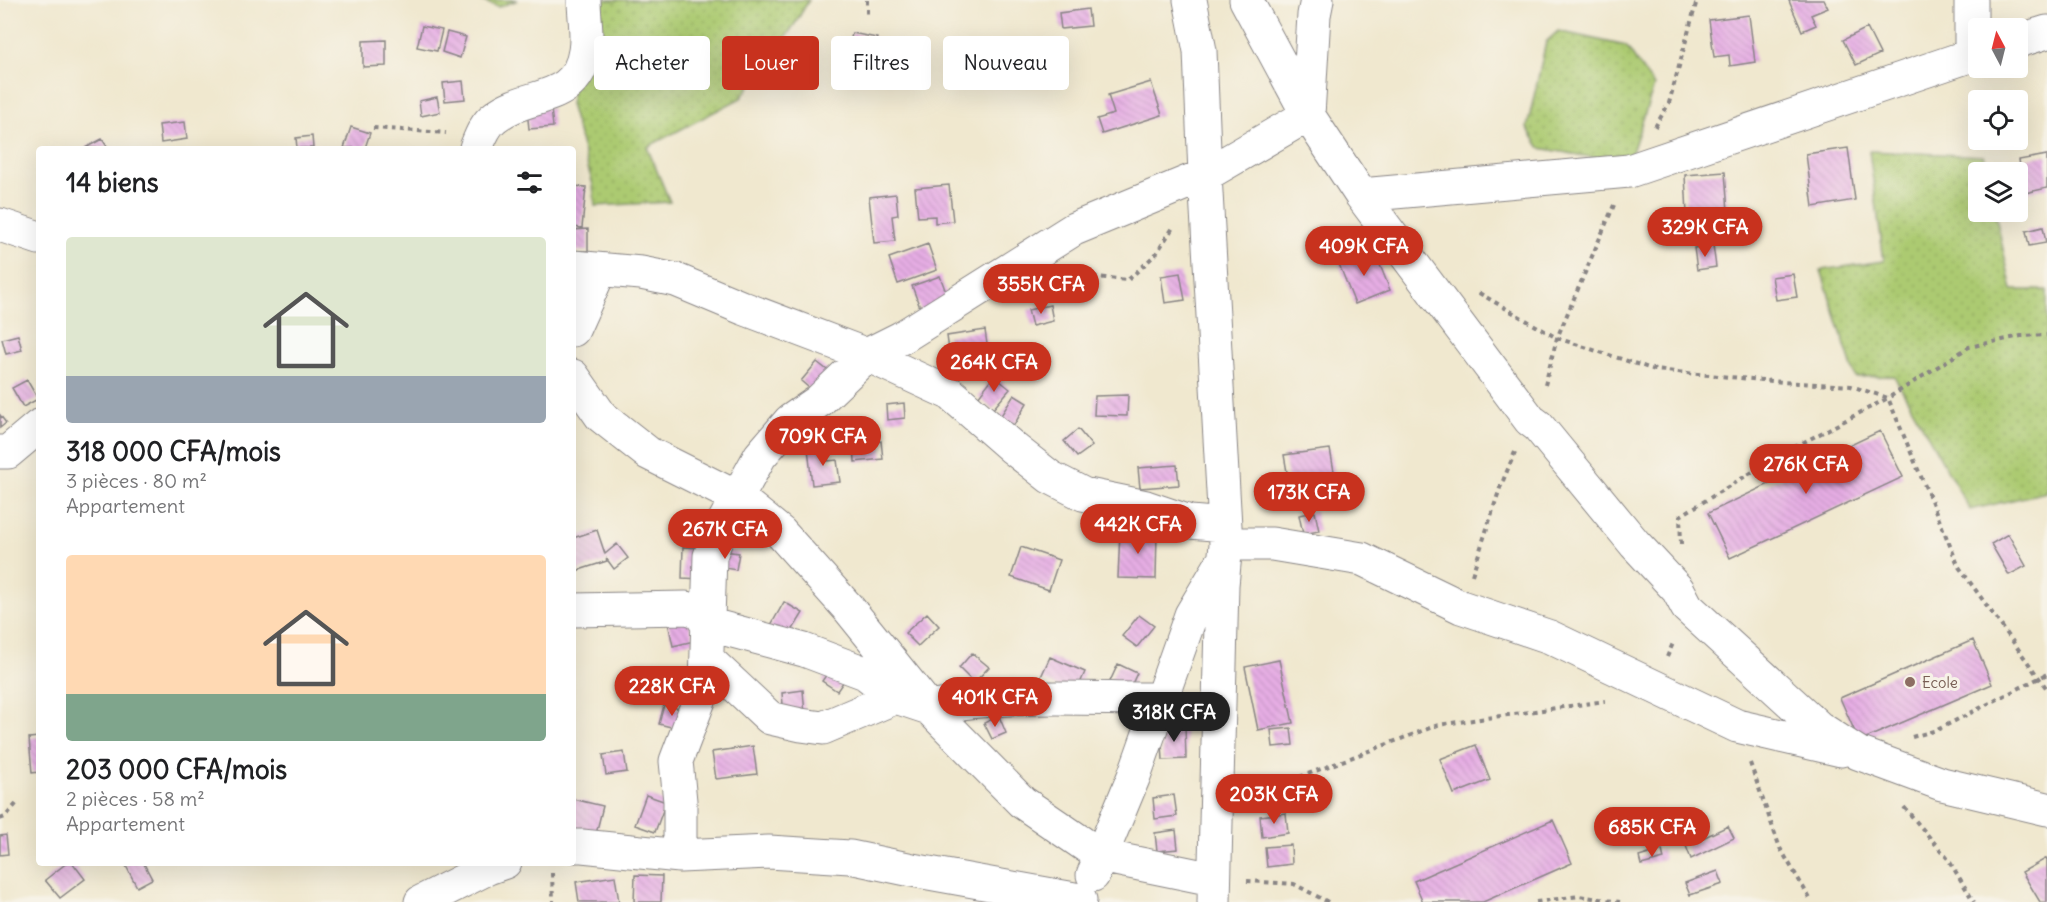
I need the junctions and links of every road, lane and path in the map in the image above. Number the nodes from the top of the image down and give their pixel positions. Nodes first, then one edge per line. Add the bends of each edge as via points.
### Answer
1 (584, 0) edge
2 (867, 0) edge
3 (1190, 0) edge
4 (1246, 0) edge
5 (1317, 0) edge
6 (1971, 0) edge
7 (867, 14) dead end
8 (1972, 18) edge
9 (2047, 32) edge
10 (2028, 38) edge
11 (1968, 56) edge
12 (1308, 116) junction
13 (373, 128) dead end
14 (472, 146) edge
15 (477, 146) edge
16 (1205, 175) junction
17 (1361, 195) junction
18 (1174, 224) dead end
19 (0, 225) edge
20 (36, 237) edge
21 (586, 269) edge
22 (1011, 270) junction
23 (1475, 291) dead end
24 (576, 316) edge
25 (867, 355) junction
26 (576, 380) edge
27 (36, 429) edge
28 (0, 452) edge
29 (1510, 465) dead end
30 (738, 498) junction
31 (1224, 544) junction
32 (1461, 607) junction
33 (576, 610) edge
34 (707, 624) junction
35 (707, 659) junction
36 (2047, 674) edge
37 (2039, 678) junction
38 (2047, 689) edge
39 (896, 697) junction
40 (1161, 699) junction
41 (929, 708) junction
42 (1737, 726) junction
43 (1858, 753) junction
44 (17, 803) dead end
45 (1903, 806) dead end
46 (2047, 809) edge
47 (0, 819) edge
48 (576, 846) edge
49 (680, 856) junction
50 (1101, 856) junction
51 (490, 866) edge
52 (552, 866) edge
53 (1214, 890) edge
54 (1080, 901) edge
55 (421, 902) edge
56 (553, 902) edge
57 (1328, 902) edge
58 (1536, 902) edge
59 (1620, 902) edge
60 (1812, 902) edge
61 (1974, 902) edge

1 - 15 street via 585,51 578,73 557,92 494,117
2 - 7 path
3 - 16 street via 1200,51
4 - 12 street
5 - 12 street
6 - 8 street
9 - 10 street
11 - 17 street via 1629,171
12 - 16 street
12 - 17 street
13 - 14 path via 447,133
16 - 22 street via 1074,229
16 - 31 street
17 - 43 street via 1530,420 1678,590 1688,607 1818,727
18 - 22 path via 1156,254 1128,280
19 - 20 street
21 - 24 street
21 - 25 street via 676,280
22 - 25 street
23 - 37 path via 1557,338 1655,370 1851,386 1888,398 1959,567
25 - 30 street via 819,401 790,421 760,456
25 - 31 street via 951,394 1050,477 1083,494 1146,507 1190,522
26 - 30 street via 601,416 648,453
27 - 28 street via 8,452
29 - 32 path
30 - 34 street via 710,556
30 - 41 street via 780,532
31 - 32 street via 1272,544 1362,559
31 - 40 street via 1191,615
31 - 53 street
32 - 42 street via 1550,637
33 - 34 street via 686,608 699,611
34 - 35 street
34 - 39 street via 804,650 865,673
35 - 39 street via 770,718 801,725 823,729
35 - 49 street via 706,682 676,761
36 - 37 path
37 - 38 path
37 - 43 path via 1937,730
39 - 41 street
40 - 41 street via 998,699
40 - 50 street
41 - 50 street via 1022,801
42 - 43 street
42 - 60 path via 1780,848
43 - 46 street via 1942,784
44 - 47 path
45 - 61 path via 1948,859
48 - 49 street
49 - 54 street via 769,852 850,857
50 - 53 street
50 - 54 street
51 - 55 street
52 - 56 path
53 - 57 path via 1294,884
58 - 59 path via 1580,896

